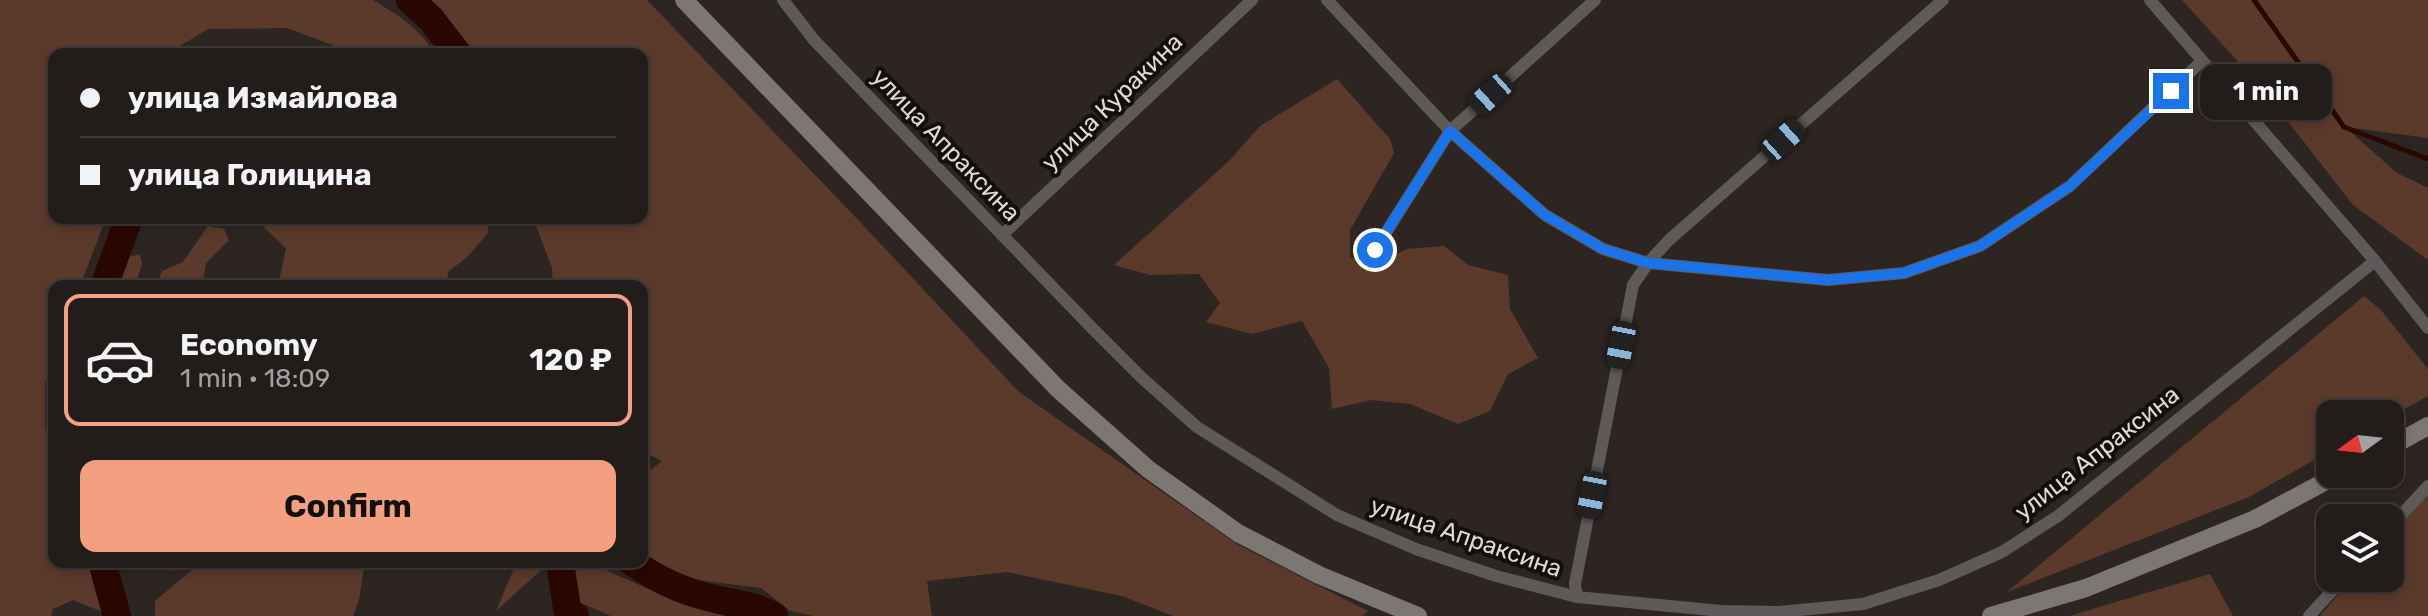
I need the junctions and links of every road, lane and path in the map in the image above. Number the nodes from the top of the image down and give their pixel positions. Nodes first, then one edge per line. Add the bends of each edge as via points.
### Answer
1 (684, 0) edge
2 (783, 0) edge
3 (1252, 0) edge
4 (1327, 0) edge
5 (1595, 0) edge
6 (1943, 0) edge
7 (2150, 0) edge
8 (2202, 61) junction
9 (1450, 131) junction
10 (1002, 235) junction
11 (1375, 250) dead end
12 (2375, 261) junction
13 (1648, 263) junction
14 (2428, 328) edge
15 (2428, 426) edge
16 (2404, 439) edge
17 (2316, 486) edge
18 (2428, 486) edge
19 (2404, 512) edge
20 (2331, 592) edge
21 (1577, 597) junction
22 (1418, 616) edge
23 (1991, 616) edge
24 (2309, 616) edge

1 - 22 street via 1058,389 1148,469 1238,533 1319,575
2 - 10 street, улица Апраксина via 814,40
3 - 10 street, улица Куракина
4 - 9 street
5 - 9 street
6 - 13 street
7 - 8 street
8 - 12 street
8 - 13 street via 2070,186 1980,246 1904,273 1828,280
9 - 11 street
9 - 13 street via 1545,215 1603,249
10 - 21 street, улица Апраксина via 1142,378 1197,427 1253,464 1337,515 1416,549
12 - 14 street
12 - 21 street, улица Апраксина via 2058,516 2002,552 1939,580 1863,604 1779,612
13 - 21 street via 1633,285 1575,584
15 - 16 street
17 - 23 street via 2255,519 2086,588
18 - 19 street
20 - 24 street

